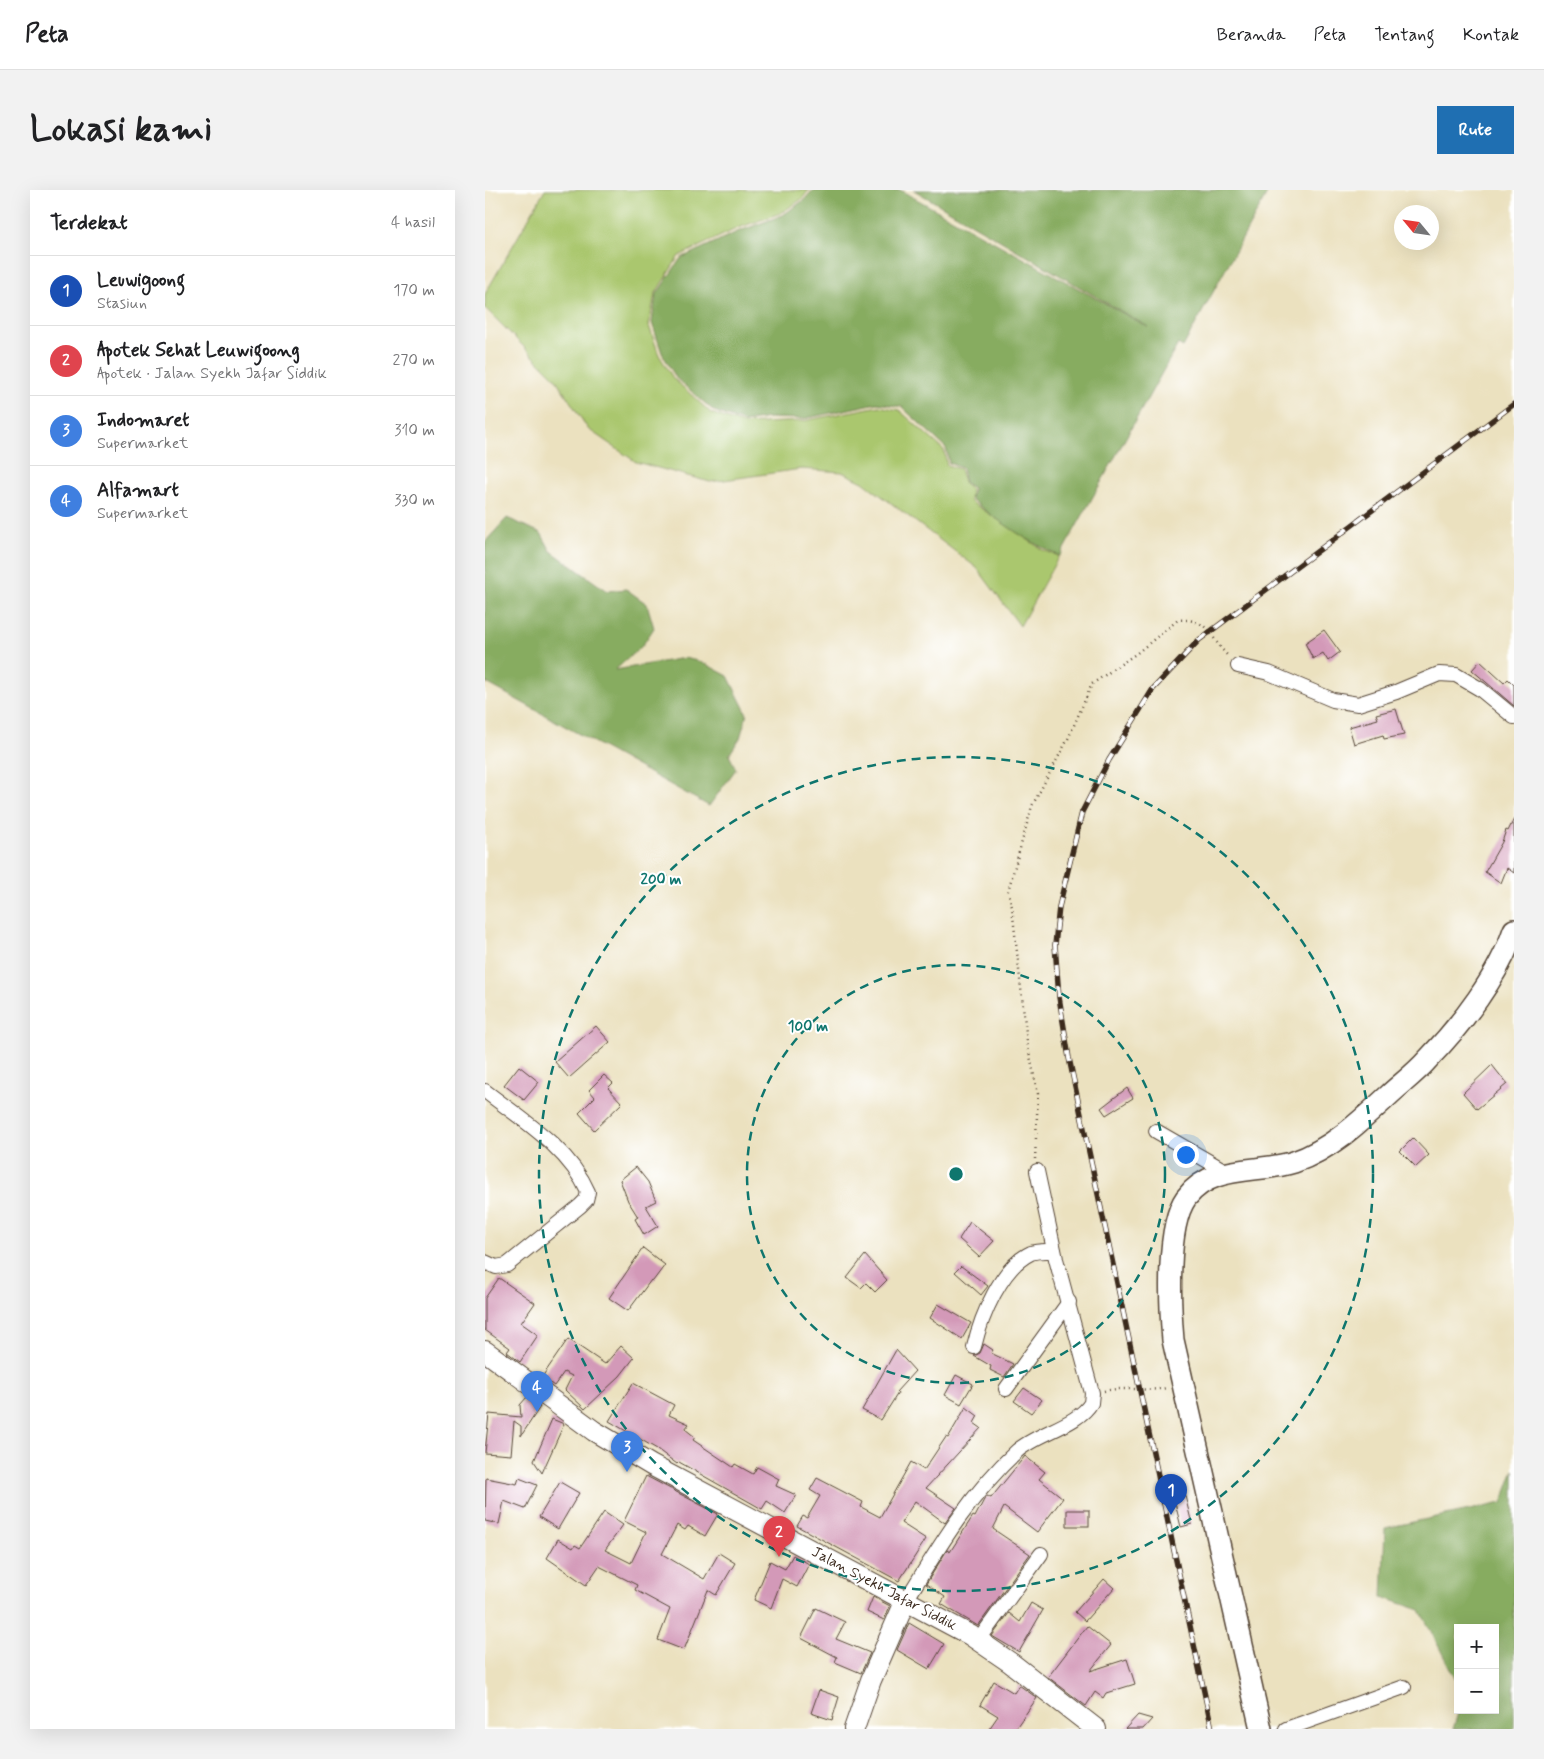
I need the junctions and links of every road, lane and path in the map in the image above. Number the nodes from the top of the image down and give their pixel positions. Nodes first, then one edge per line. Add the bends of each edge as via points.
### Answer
1 (1238, 666) joint
2 (1514, 717) edge
3 (1514, 930) edge
4 (485, 1090) edge
5 (1156, 1131) dead end
6 (1037, 1171) joint
7 (1227, 1172) junction
8 (1054, 1251) junction
9 (485, 1262) edge
10 (1069, 1302) junction
11 (974, 1346) dead end
12 (485, 1352) edge
13 (1183, 1384) junction
14 (1006, 1389) dead end
15 (1092, 1393) junction
16 (1041, 1554) dead end
17 (905, 1602) junction
18 (978, 1641) junction
19 (1404, 1687) dead end
20 (854, 1729) edge
21 (1096, 1729) edge
22 (1261, 1729) edge
23 (1286, 1729) edge

1 - 2 street via 1269,673 1333,700 1359,704 1439,674 1456,675 1480,689
1 - 6 path via 1205,626 1198,621 1177,620 1137,654 1091,684 1068,739 1032,806 1008,891 1027,1042 1038,1094 1034,1146
3 - 7 main road via 1501,959 1459,1023 1427,1060 1370,1113 1328,1145 1294,1162
4 - 9 street via 547,1139 588,1192 580,1206 507,1265 496,1267
5 - 7 street
6 - 8 street
7 - 13 main road via 1201,1184 1187,1196 1176,1222 1170,1305 1173,1340
8 - 10 street
8 - 11 street via 1031,1254 1014,1268 988,1304
10 - 14 street
10 - 15 street
12 - 17 main road, Jalan Syekh Jafar Siddik via 593,1430 651,1465
13 - 15 path via 1162,1389 1121,1388
13 - 22 main road
15 - 17 street via 1089,1407 1030,1442 997,1472 945,1536
16 - 18 street
17 - 18 main road, Jalan Syekh Jafar Siddik
17 - 20 main road
18 - 21 main road, Jalan Syekh Jafar Siddik
19 - 23 street

